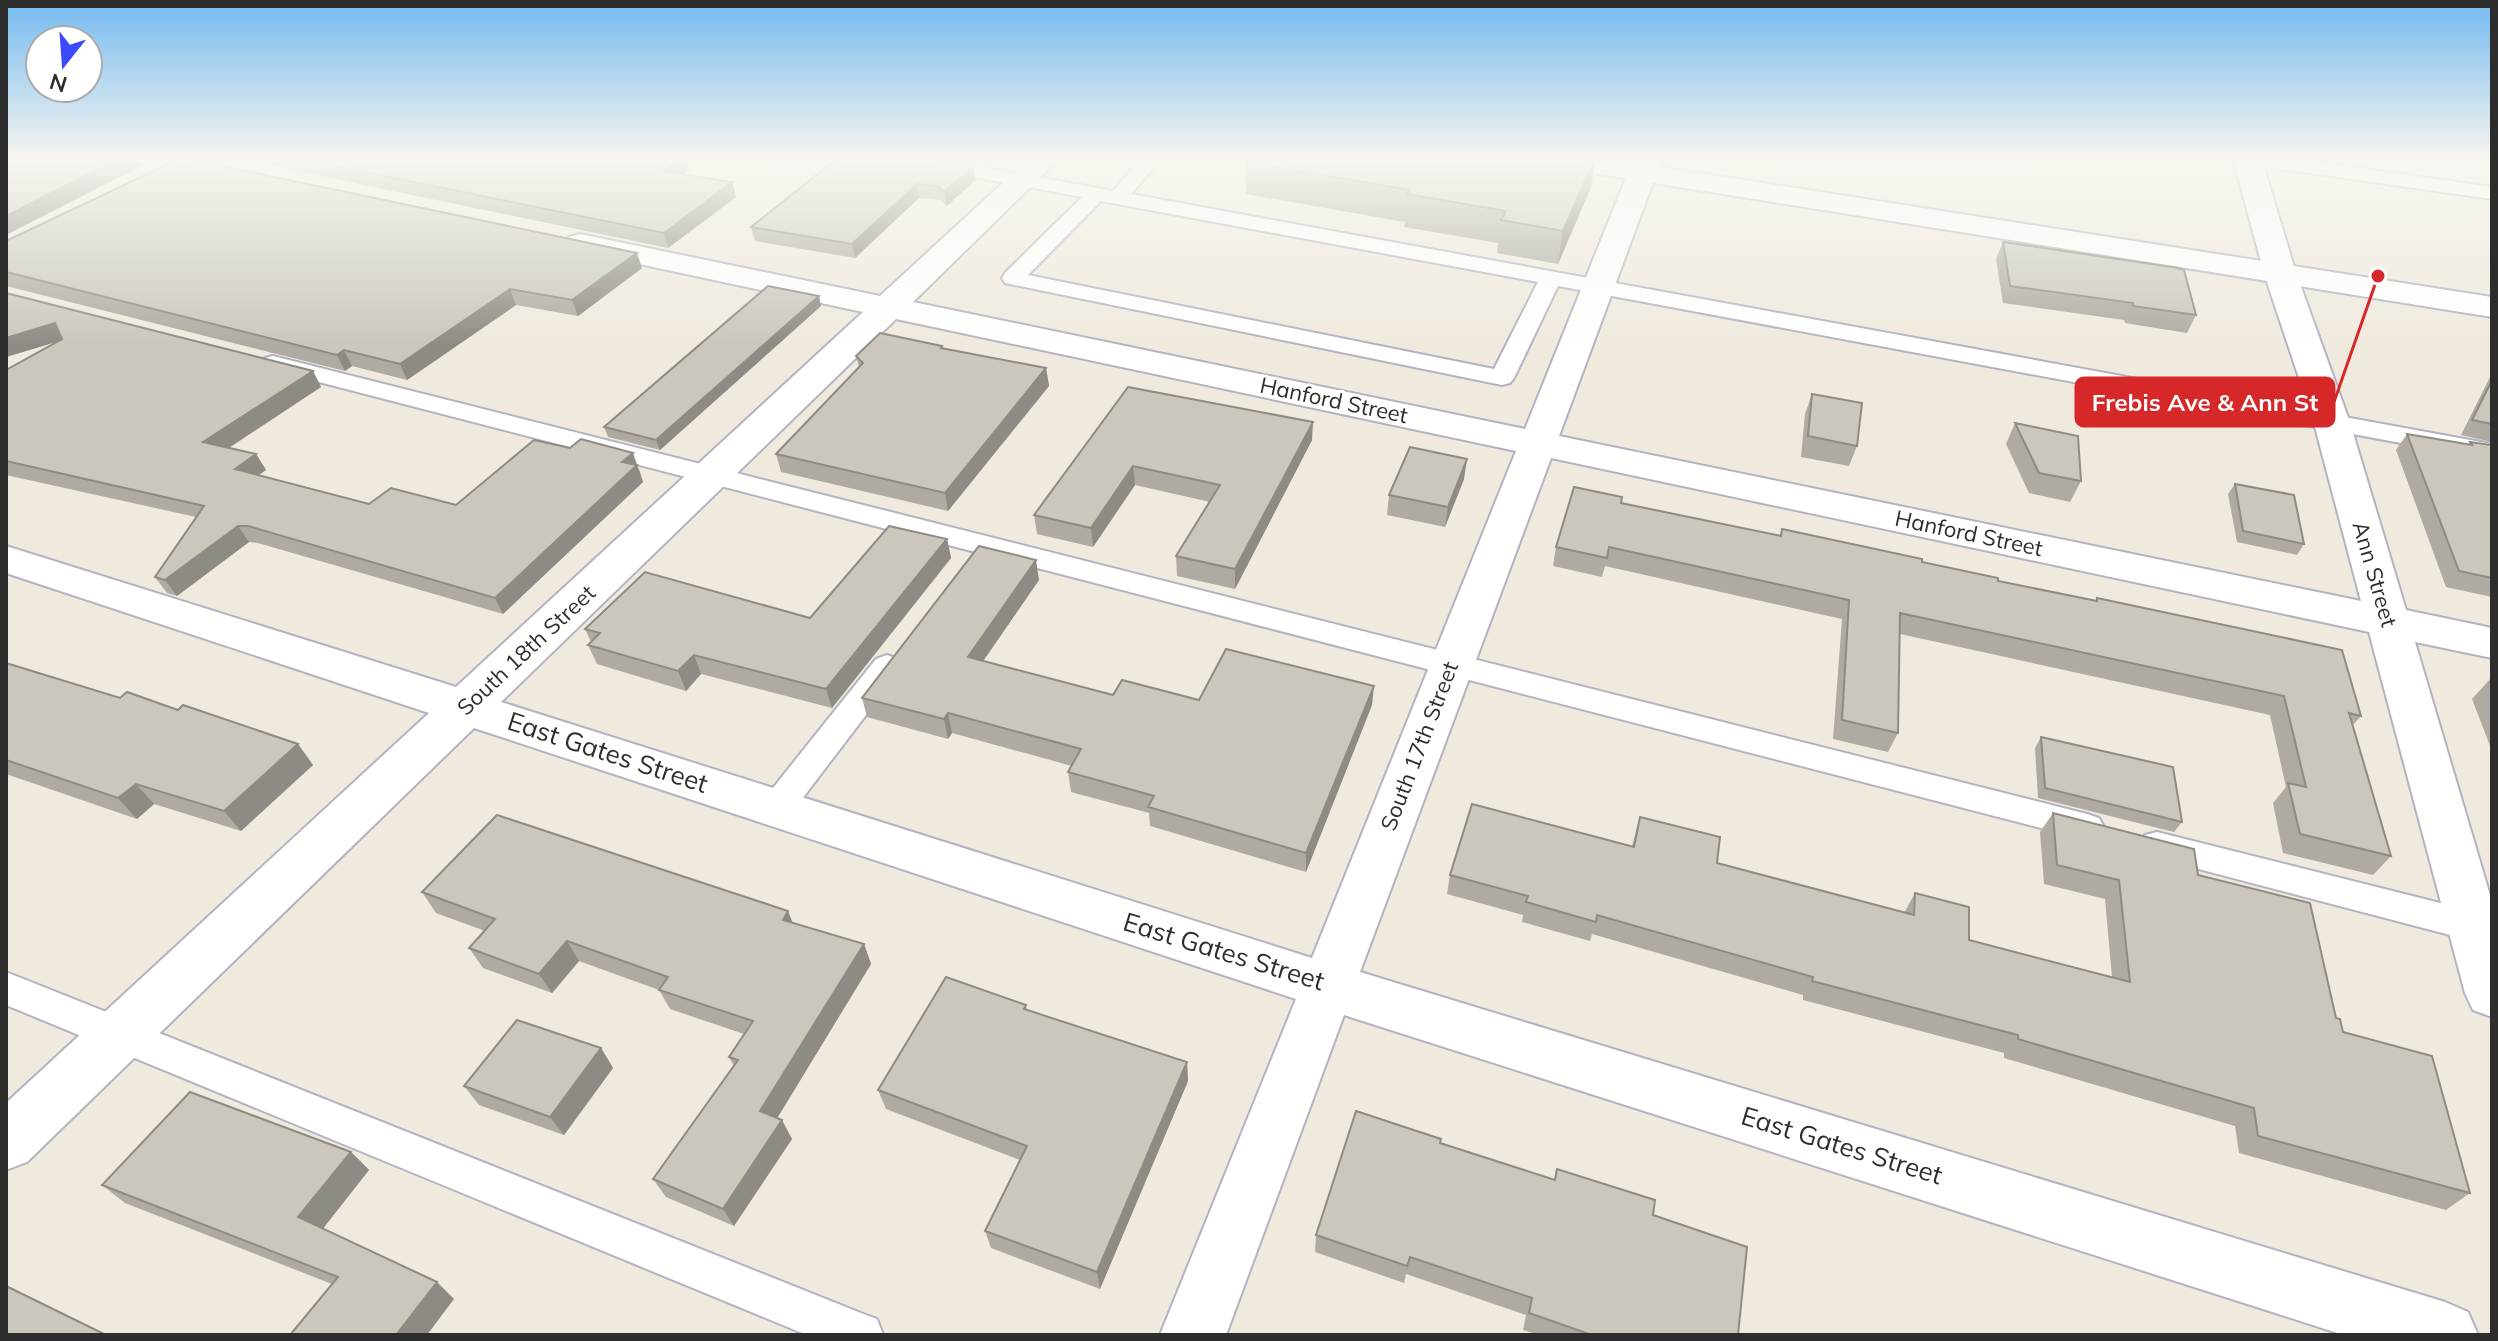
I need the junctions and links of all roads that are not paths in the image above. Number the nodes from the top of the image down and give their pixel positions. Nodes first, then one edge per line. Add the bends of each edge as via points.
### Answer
1 (980, 221) edge
2 (1070, 221) edge
3 (1252, 221) edge
4 (1626, 221) edge
5 (1969, 221) edge
6 (2265, 221) edge
7 (546, 235) edge
8 (2280, 273) junction
9 (1552, 276) junction
10 (1601, 286) junction
11 (889, 307) junction
12 (2492, 307) edge
13 (251, 357) edge
14 (2332, 423) junction
15 (1537, 442) junction
16 (2492, 452) edge
17 (712, 475) junction
18 (981, 544) junction
19 (6, 559) edge
20 (962, 569) edge
21 (2388, 621) junction
22 (2492, 643) edge
23 (903, 644) edge
24 (1451, 664) junction
25 (467, 707) junction
26 (777, 807) junction
27 (2482, 928) edge
28 (1327, 983) junction
29 (6, 988) edge
30 (2492, 993) edge
31 (119, 1035) junction
32 (6, 1142) edge
33 (861, 1335) edge
34 (1193, 1335) edge
35 (2445, 1335) edge

1 - 11 street, South 18th Street
2 - 9 lane via 1013,278 1502,378
3 - 9 lane
4 - 10 street, South 17th Street
5 - 8 street
6 - 8 street, Ann Street
7 - 11 street, Hanford Street
8 - 12 street
8 - 14 street, Ann Street
9 - 10 lane
10 - 14 lane
10 - 15 street, South 17th Street
11 - 15 street, Hanford Street
11 - 17 street, South 18th Street
13 - 17 lane
14 - 16 lane
14 - 21 street, Ann Street
15 - 21 street, Hanford Street
15 - 24 street, South 17th Street
17 - 18 lane
17 - 25 street, South 18th Street
18 - 20 lane
18 - 24 lane
19 - 25 street, East Gates Street
21 - 22 street, Hanford Street
21 - 27 street, Ann Street
23 - 26 lane
24 - 27 lane
24 - 28 street, South 17th Street
25 - 26 street, East Gates Street
25 - 31 street, South 18th Street
26 - 28 street, East Gates Street
27 - 30 street, Ann Street
28 - 34 street, South 17th Street
28 - 35 street, East Gates Street
29 - 31 lane
31 - 32 street, South 18th Street
31 - 33 lane

